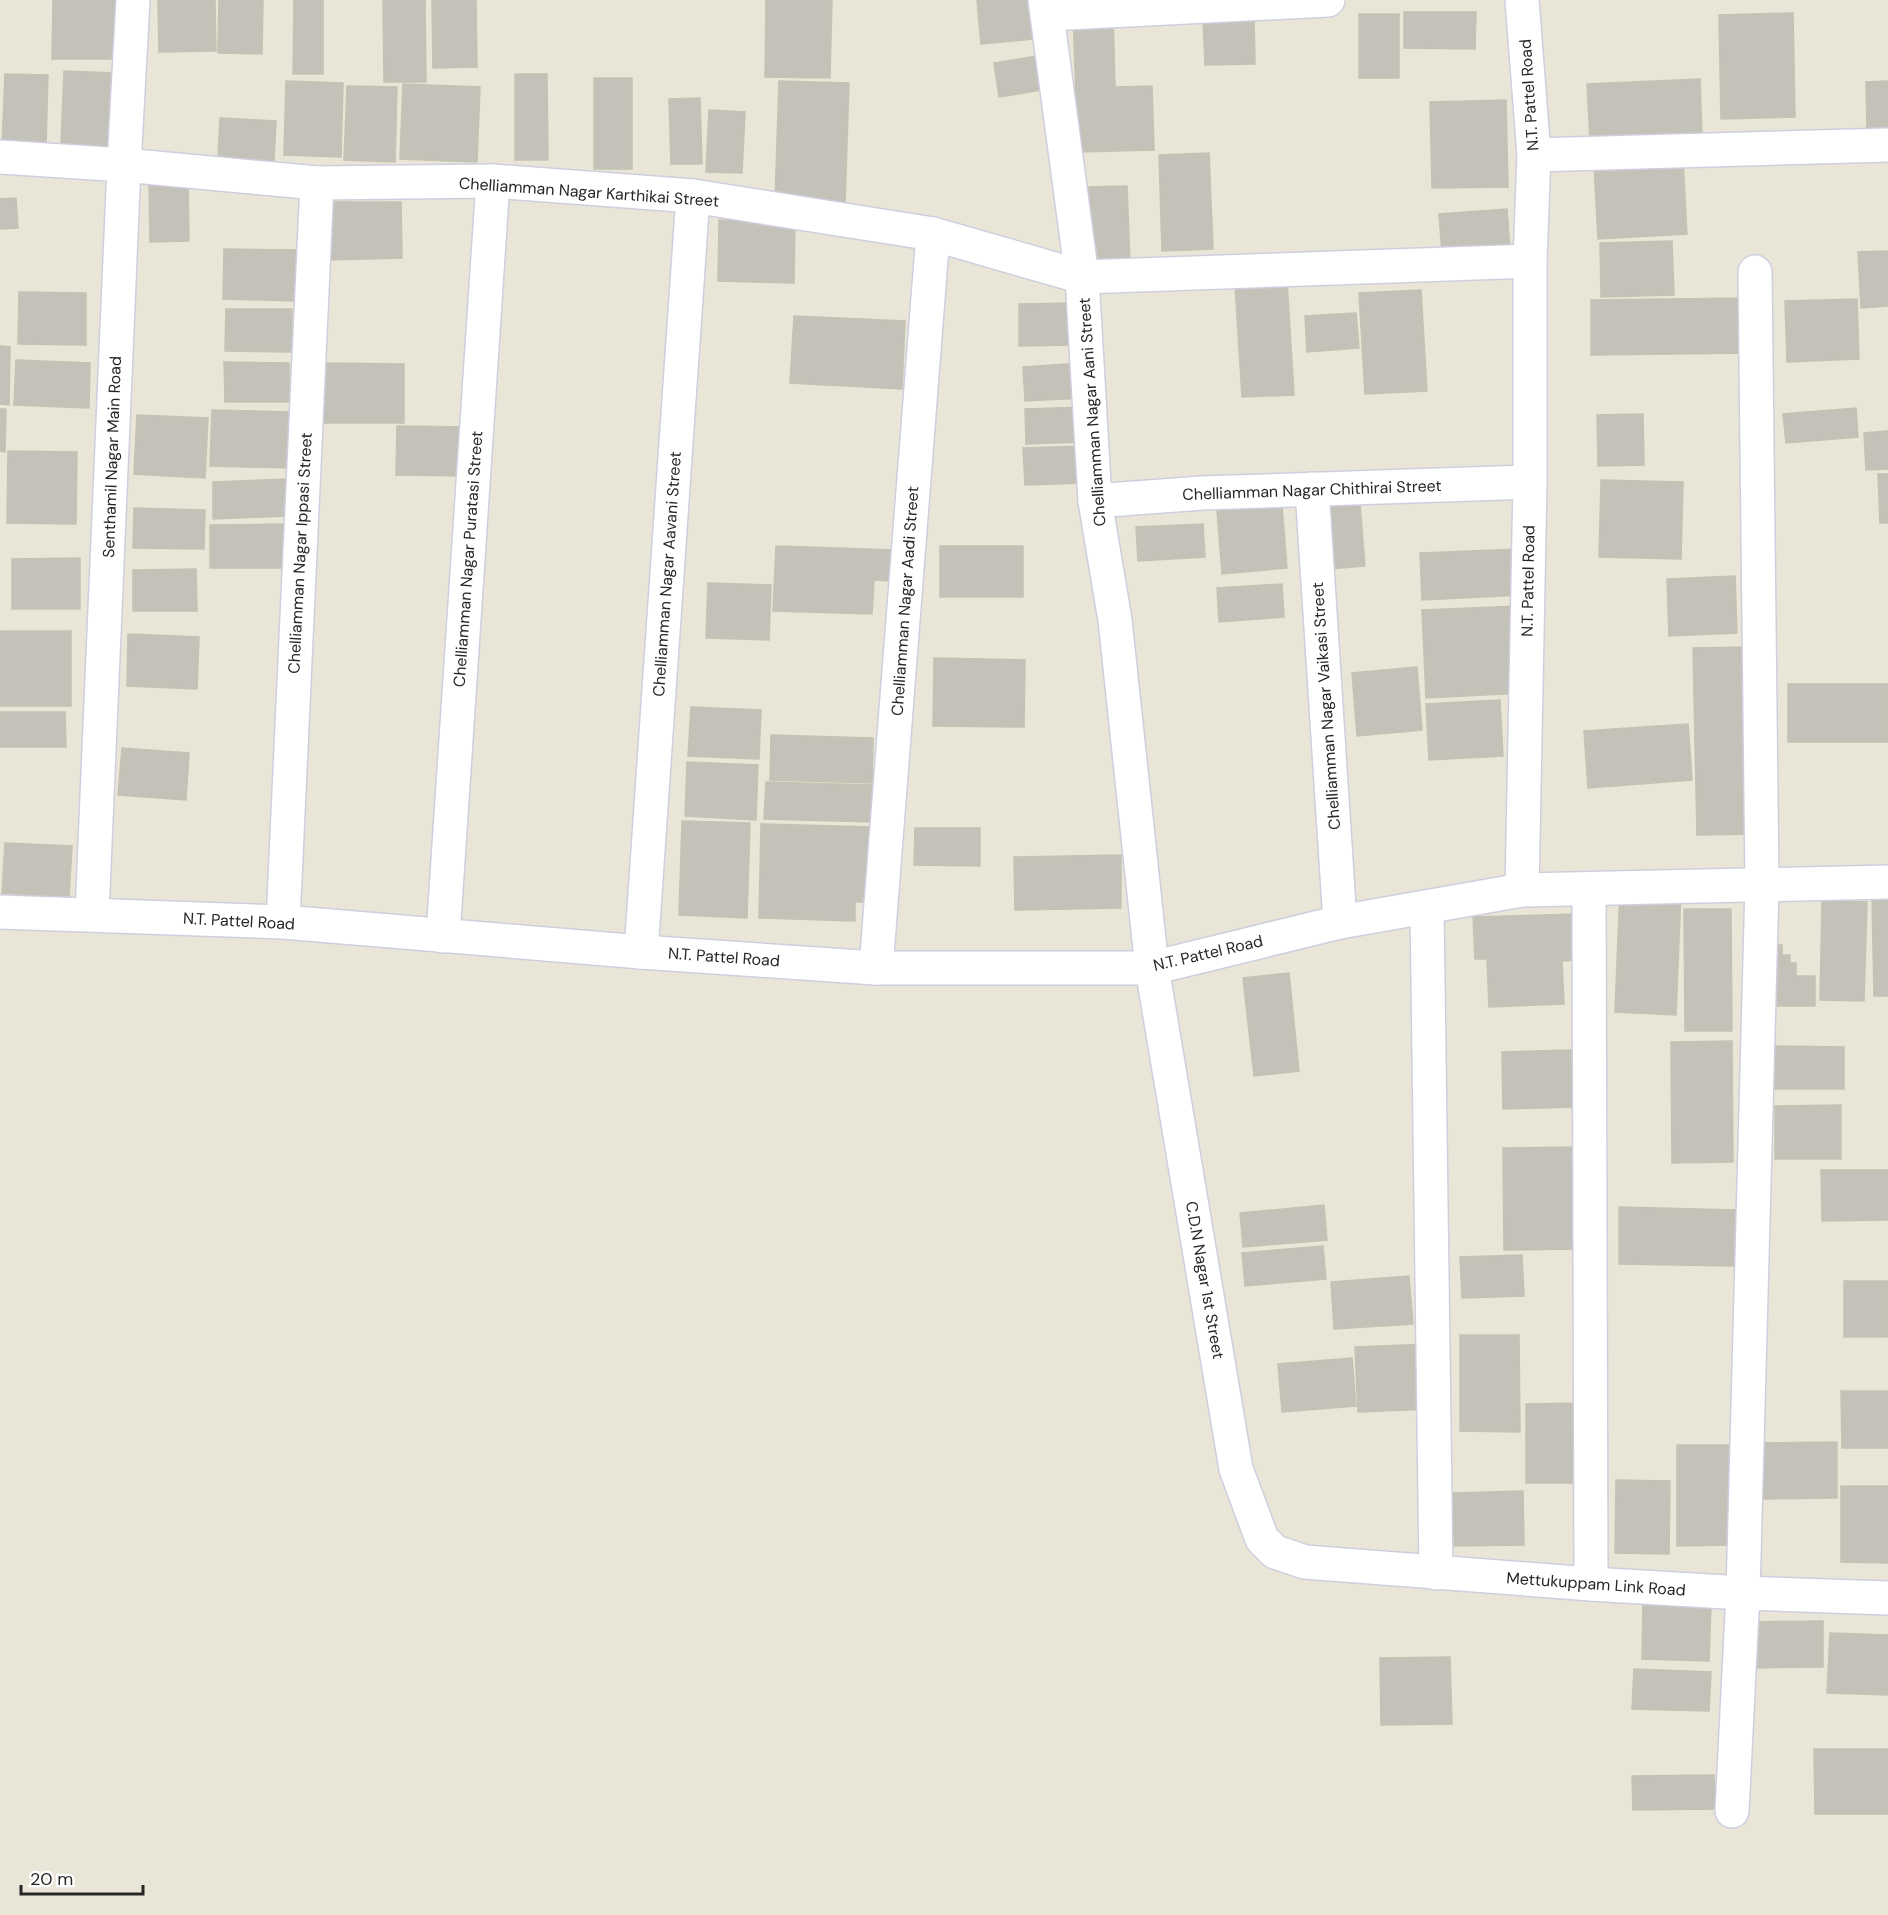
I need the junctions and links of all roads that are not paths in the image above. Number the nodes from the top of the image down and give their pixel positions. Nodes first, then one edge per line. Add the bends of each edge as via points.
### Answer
1 (133, 0) edge
2 (1328, 0) edge
3 (1522, 0) edge
4 (1046, 7) edge
5 (1888, 145) edge
6 (1534, 155) junction
7 (0, 157) edge
8 (124, 165) junction
9 (493, 181) junction
10 (317, 183) junction
11 (693, 196) junction
12 (933, 234) junction
13 (1530, 261) junction
14 (1755, 272) dead end
15 (1082, 277) junction
16 (1530, 482) junction
17 (1312, 489) junction
18 (1095, 501) junction
19 (1888, 882) edge
20 (1762, 885) junction
21 (1588, 889) junction
22 (1522, 890) junction
23 (1427, 907) junction
24 (0, 912) edge
25 (92, 914) junction
26 (283, 922) junction
27 (1341, 922) junction
28 (443, 936) junction
29 (641, 952) junction
30 (876, 968) junction
31 (1152, 968) junction
32 (1305, 1562) joint
33 (1436, 1573) junction
34 (1591, 1584) junction
35 (1743, 1593) junction
36 (1888, 1598) edge
37 (1732, 1811) dead end

1 - 8 street, Senthamil Nagar Main Road
2 - 4 street
3 - 6 street, N.T. Pattel Road
4 - 15 street, Chelliamman Nagar Aani Street
5 - 6 street
6 - 13 street, N.T. Pattel Road
7 - 8 street, Chelliamman Nagar Karthikai Street
8 - 10 street, Chelliamman Nagar Karthikai Street
8 - 25 street, Senthamil Nagar Main Road
9 - 10 street, Chelliamman Nagar Karthikai Street
9 - 11 street, Chelliamman Nagar Karthikai Street
9 - 28 street, Chelliamman Nagar Puratasi Street
10 - 26 street, Chelliamman Nagar Ippasi Street
11 - 12 street, Chelliamman Nagar Karthikai Street
11 - 29 street, Chelliamman Nagar Aavani Street
12 - 15 street, Chelliamman Nagar Karthikai Street
12 - 30 street, Chelliamman Nagar Aadi Street
13 - 15 street, Chelliamman Nagar Karthikai Street
13 - 16 street, N.T. Pattel Road
14 - 20 street
15 - 18 street, Chelliamman Nagar Aani Street
16 - 17 street, Chelliamman Nagar Chithirai Street
16 - 22 street, N.T. Pattel Road
17 - 18 street, Chelliamman Nagar Chithirai Street
17 - 27 street, Chelliamman Nagar Vaikasi Street
18 - 31 street, Chelliamman Nagar Aani Street via 1115,620
19 - 20 street
20 - 21 street
20 - 35 street
21 - 22 street
21 - 34 street
22 - 23 street, N.T. Pattel Road
23 - 27 street, N.T. Pattel Road
23 - 33 street
24 - 25 street, N.T. Pattel Road
25 - 26 street, N.T. Pattel Road
26 - 28 street, N.T. Pattel Road
27 - 31 street, N.T. Pattel Road
28 - 29 street, N.T. Pattel Road
29 - 30 street, N.T. Pattel Road
30 - 31 street, N.T. Pattel Road
31 - 32 street, C.D.N Nagar 1st Street via 1236,1469 1262,1539 1275,1552
32 - 33 street, Mettukuppam Link Road
33 - 34 street, Mettukuppam Link Road
34 - 35 street, Mettukuppam Link Road
35 - 36 street, Mettukuppam Link Road
35 - 37 street

